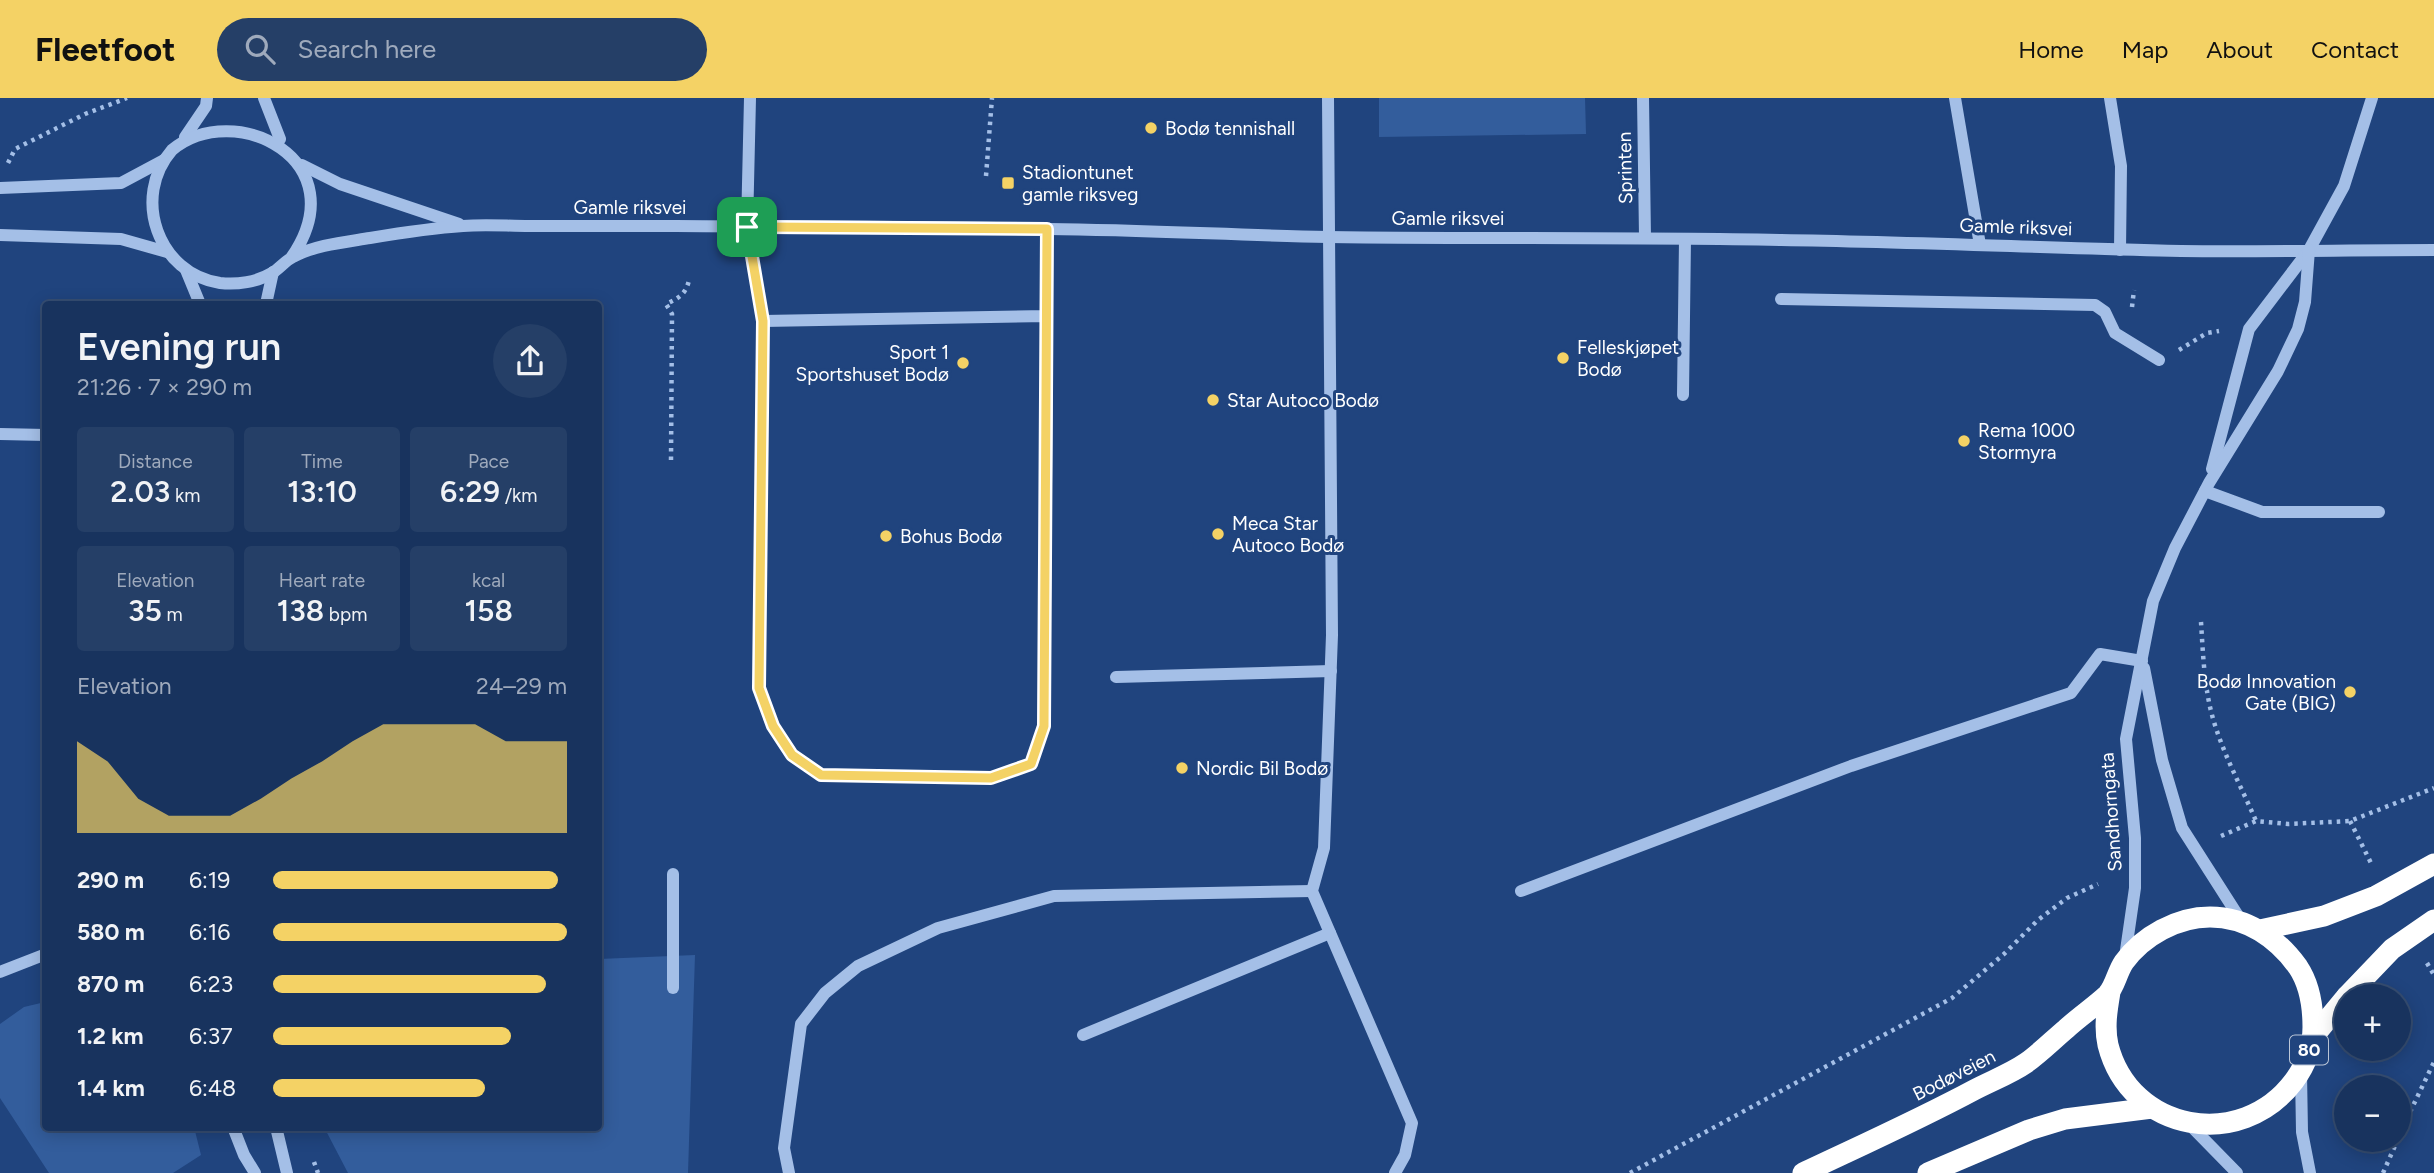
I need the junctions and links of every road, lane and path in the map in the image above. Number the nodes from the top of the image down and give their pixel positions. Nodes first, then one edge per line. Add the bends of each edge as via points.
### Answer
1 (127, 98) edge
2 (207, 98) edge
3 (264, 98) edge
4 (750, 98) edge
5 (992, 98) edge
6 (1328, 98) edge
7 (1643, 98) edge
8 (1955, 98) edge
9 (2110, 98) edge
10 (2372, 98) edge
11 (184, 138) junction
12 (280, 139) junction
13 (165, 159) junction
14 (8, 163) dead end
15 (302, 164) junction
16 (986, 176) dead end
17 (0, 188) edge
18 (463, 226) junction
19 (747, 227) junction
20 (1047, 229) junction
21 (0, 235) edge
22 (1328, 237) junction
23 (1645, 237) junction
24 (1685, 239) junction
25 (1980, 246) junction
26 (2120, 250) junction
27 (2309, 250) junction
28 (2434, 250) edge
29 (167, 252) junction
30 (290, 258) junction
31 (186, 270) junction
32 (274, 272) junction
33 (689, 280) dead end
34 (1781, 299) dead end
35 (199, 301) edge
36 (267, 301) edge
37 (1047, 316) junction
38 (763, 321) junction
39 (2219, 331) dead end
40 (2160, 360) joint
41 (1683, 395) dead end
42 (0, 434) edge
43 (42, 435) edge
44 (671, 460) dead end
45 (2207, 487) junction
46 (2379, 512) dead end
47 (2201, 622) dead end
48 (2143, 661) junction
49 (1331, 671) junction
50 (1116, 677) dead end
51 (2434, 788) edge
52 (2256, 821) junction
53 (2350, 821) junction
54 (2221, 836) dead end
55 (2371, 863) dead end
56 (2434, 864) edge
57 (673, 874) dead end
58 (2098, 884) dead end
59 (1312, 891) junction
60 (1521, 891) dead end
61 (2434, 920) edge
62 (2251, 926) junction
63 (1330, 933) junction
64 (42, 956) edge
65 (2125, 961) junction
66 (2427, 963) dead end
67 (0, 972) edge
68 (2434, 975) edge
69 (2358, 984) edge
70 (673, 988) dead end
71 (2110, 992) junction
72 (2334, 1012) edge
73 (1083, 1035) dead end
74 (2313, 1037) junction
75 (2434, 1062) edge
76 (2301, 1072) junction
77 (2152, 1108) junction
78 (2411, 1110) edge
79 (2188, 1123) junction
80 (235, 1131) edge
81 (277, 1131) edge
82 (2392, 1152) edge
83 (256, 1173) edge
84 (287, 1173) edge
85 (789, 1173) edge
86 (1395, 1173) edge
87 (1630, 1173) edge
88 (1803, 1173) edge
89 (1928, 1173) edge
90 (2237, 1173) edge
91 (2310, 1173) edge
92 (2383, 1173) edge

1 - 14 path via 15,149
2 - 11 street
3 - 12 street
4 - 19 street
5 - 16 path
6 - 22 street
7 - 23 street, Sprinten
8 - 25 street
9 - 26 street via 2121,166
10 - 27 street, Sandhorngata via 2344,186
11 - 12 street via 202,128 243,124
11 - 13 street
12 - 15 street
13 - 17 street via 121,183
13 - 29 street via 151,196 152,216
15 - 18 street, Gamle riksvei via 340,184
15 - 30 street via 312,203 302,242
18 - 19 street, Gamle riksvei
18 - 30 street, Gamle riksvei via 327,246
19 - 20 street, Gamle riksvei
19 - 38 street
20 - 22 street, Gamle riksvei
20 - 37 street
21 - 29 street via 121,239
22 - 23 street, Gamle riksvei
22 - 49 street
23 - 24 street, Gamle riksvei
24 - 25 street, Gamle riksvei
24 - 41 street
25 - 26 street, Gamle riksvei
26 - 27 street, Gamle riksvei
27 - 28 street, Gamle riksvei
27 - 45 street, Sandhorngata via 2298,329 2278,371
27 - 45 street, Sandhorngata via 2249,329
29 - 31 street
30 - 32 street
31 - 32 street via 220,283 238,284
31 - 35 street
32 - 36 street
33 - 44 path via 680,298 667,304 672,314
34 - 40 street via 2095,306 2105,312 2115,333
37 - 38 street
37 - 38 street via 1044,726 1031,764 991,778 821,775 792,755 773,726 759,688
39 - 40 path
42 - 43 street
45 - 46 street via 2262,512
45 - 48 street, Sandhorngata via 2153,601
47 - 52 path via 2213,716
48 - 60 street via 2100,654 2071,693 1851,766
48 - 62 street, Sandhorngata via 2162,760 2182,828
48 - 65 street, Sandhorngata via 2126,739 2135,888
49 - 50 street
49 - 59 street via 1324,848
51 - 53 path
52 - 53 path
52 - 54 path
53 - 55 path
56 - 62 highway, Bodøveien / 80 via 2376,896 2324,916
57 - 70 street
58 - 87 path via 2067,898 2038,920 1952,998
59 - 63 street
59 - 85 street via 1054,896 938,928 858,966 825,993 801,1024 784,1148
61 - 69 highway, Bodøveien / 80 via 2392,949
62 - 65 highway, Bodøveien / 80 via 2209,917 2177,922 2148,938
62 - 74 highway, Bodøveien / 80 via 2285,948 2303,975 2313,1005
63 - 73 street
63 - 86 street via 1412,1123 1405,1155
64 - 67 street
65 - 71 highway, Bodøveien / 80
66 - 68 path
71 - 77 highway, Bodøveien / 80 via 2108,1044 2117,1069
71 - 88 highway, Bodøveien / 80 via 2025,1063
72 - 74 highway, Bodøveien / 80
74 - 76 highway, Bodøveien / 80
75 - 78 path
76 - 79 highway, Bodøveien / 80 via 2265,1110 2241,1121
76 - 91 street via 2302,1132
77 - 79 highway, Bodøveien / 80
77 - 89 highway, Bodøveien / 80 via 2065,1119
79 - 90 street
80 - 83 street
81 - 84 street
82 - 92 path

